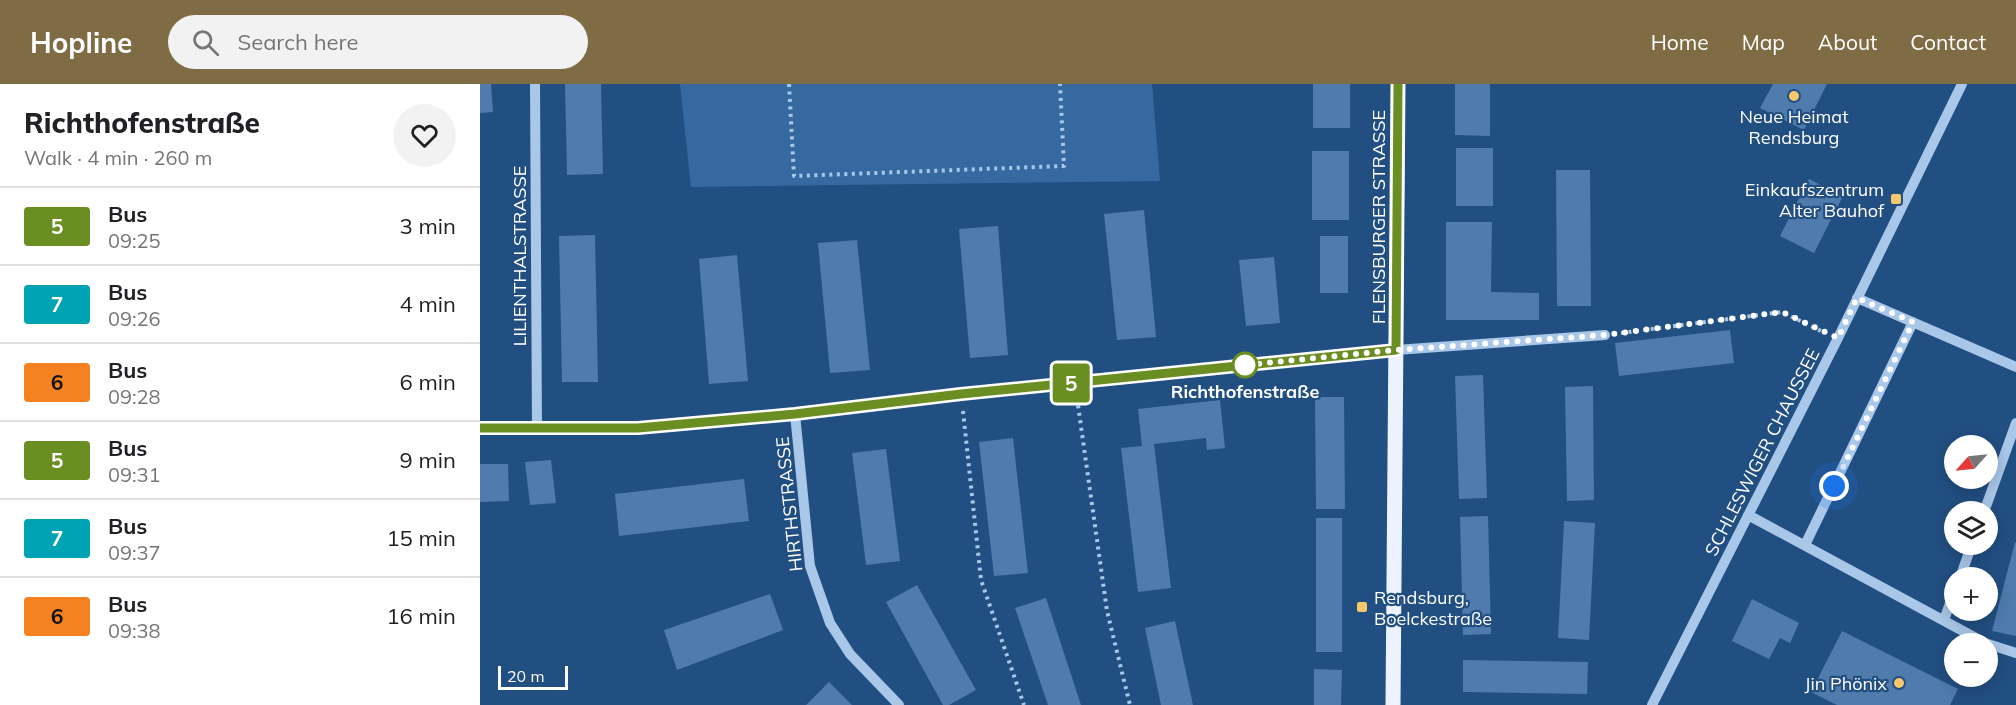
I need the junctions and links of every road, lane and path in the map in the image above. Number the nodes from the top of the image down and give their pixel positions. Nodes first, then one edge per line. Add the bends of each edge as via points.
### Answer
1 (535, 84) edge
2 (789, 84) edge
3 (1060, 84) edge
4 (1398, 84) edge
5 (1962, 84) edge
6 (1857, 298) junction
7 (1913, 322) junction
8 (1605, 335) joint
9 (1838, 338) junction
10 (1396, 350) junction
11 (2016, 368) edge
12 (1075, 382) junction
13 (961, 394) junction
14 (795, 414) junction
15 (2016, 423) edge
16 (480, 428) edge
17 (537, 428) junction
18 (1988, 501) edge
19 (1748, 515) junction
20 (1805, 545) junction
21 (1944, 620) edge
22 (1946, 621) edge
23 (1967, 633) edge
24 (1998, 647) edge
25 (2016, 653) edge
26 (899, 705) edge
27 (1024, 705) edge
28 (1130, 705) edge
29 (1393, 705) edge
30 (1652, 705) edge

1 - 17 street, LILIENTHALSTRASSE
2 - 3 path via 794,176 1064,166
4 - 10 main road, FLENSBURGER STRASSE
5 - 6 street, SCHLESWIGER CHAUSSEE
6 - 7 street
6 - 9 street, SCHLESWIGER CHAUSSEE
7 - 11 street
7 - 20 street
8 - 9 path via 1782,312
8 - 10 street
9 - 19 street, SCHLESWIGER CHAUSSEE
10 - 12 street
10 - 29 main road, FLENSBURGER STRASSE
12 - 13 street
12 - 28 path via 1107,611
13 - 14 street
13 - 27 path via 981,580
14 - 17 street via 638,428
14 - 26 street, HIRTHSTRASSE via 810,566 816,585 830,623 850,654
15 - 18 street
16 - 17 street
19 - 20 street
19 - 30 street, SCHLESWIGER CHAUSSEE
20 - 21 street
22 - 23 street
24 - 25 street

